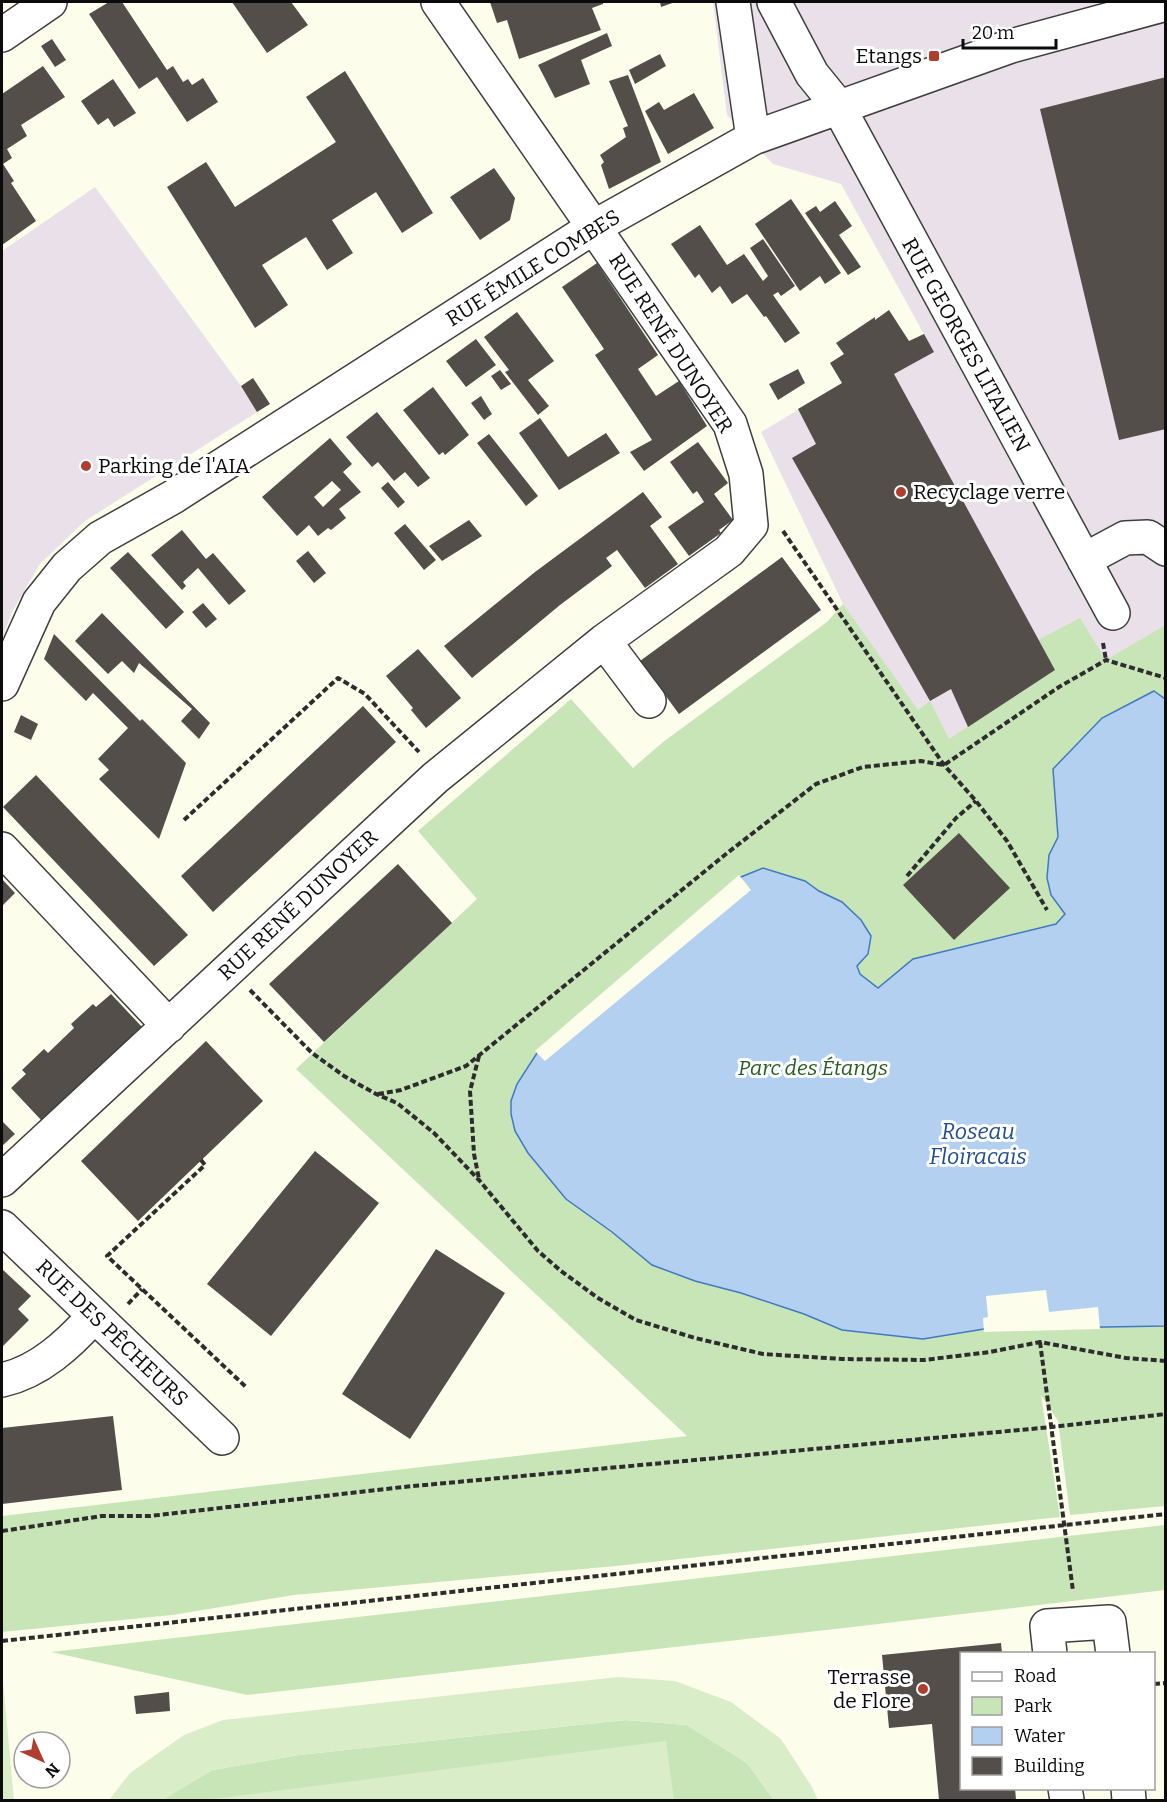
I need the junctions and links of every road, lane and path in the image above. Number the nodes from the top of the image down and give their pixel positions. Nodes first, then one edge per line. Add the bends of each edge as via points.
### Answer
1 (50, 2) edge
2 (438, 2) edge
3 (733, 2) edge
4 (774, 2) edge
5 (1166, 4) edge
6 (2, 35) edge
7 (838, 106) junction
8 (753, 138) junction
9 (594, 227) junction
10 (749, 503) junction
11 (1166, 549) edge
12 (1084, 560) junction
13 (1113, 614) dead end
14 (603, 641) junction
15 (1166, 678) edge
16 (2, 684) edge
17 (649, 701) dead end
18 (944, 765) junction
19 (440, 774) junction
20 (976, 801) junction
21 (184, 820) dead end
22 (2, 849) edge
23 (907, 876) dead end
24 (1047, 910) dead end
25 (230, 969) junction
26 (169, 1026) junction
27 (479, 1056) junction
28 (376, 1095) junction
29 (201, 1160) dead end
30 (2, 1180) edge
31 (479, 1180) junction
32 (2, 1227) edge
33 (94, 1316) junction
34 (1040, 1342) junction
35 (1166, 1361) edge
36 (2, 1380) edge
37 (246, 1387) dead end
38 (1166, 1414) edge
39 (1052, 1427) junction
40 (222, 1438) dead end
41 (1166, 1514) edge
42 (1065, 1525) junction
43 (2, 1532) edge
44 (2, 1641) edge
45 (1050, 1652) edge
46 (1113, 1652) edge

1 - 6 street
2 - 9 street, RUE RENÉ DUNOYER
3 - 8 street
4 - 7 street, RUE GEORGES LITALIEN via 812,74
5 - 7 street, RUE ÉMILE COMBES via 1011,46
7 - 8 street, RUE ÉMILE COMBES
7 - 12 street, RUE GEORGES LITALIEN
8 - 9 street, RUE ÉMILE COMBES
9 - 10 street, RUE RENÉ DUNOYER via 730,424 746,474
9 - 16 street, RUE ÉMILE COMBES via 173,497 100,538 67,567 39,602
10 - 14 street, RUE RENÉ DUNOYER via 751,525 729,551
10 - 18 path via 772,515
11 - 12 street via 1148,537 1125,538
12 - 13 street, RUE GEORGES LITALIEN
14 - 17 street
14 - 19 street, RUE RENÉ DUNOYER
15 - 18 path via 1106,660
18 - 20 path
18 - 27 path via 921,761 863,767 816,784
19 - 21 path via 365,694 338,678
19 - 25 street, RUE RENÉ DUNOYER
20 - 23 path via 956,818
20 - 24 path via 1007,841
22 - 26 street
25 - 26 street, RUE RENÉ DUNOYER
25 - 28 path via 312,1053
26 - 30 street, RUE RENÉ DUNOYER
27 - 28 path via 466,1066
27 - 31 path via 470,1091
28 - 31 path via 397,1103 434,1133
29 - 37 path via 205,1165 107,1256
31 - 34 path via 518,1229 561,1271 636,1320 695,1338 762,1354 924,1360
32 - 33 street, RUE DES PÊCHEURS
33 - 36 street via 37,1366
33 - 40 street, RUE DES PÊCHEURS
34 - 35 path
34 - 39 path
38 - 39 path
39 - 42 path
39 - 43 path via 415,1486 150,1516 102,1516
41 - 42 path
42 - 44 path
45 - 46 street via 1047,1626 1109,1622

